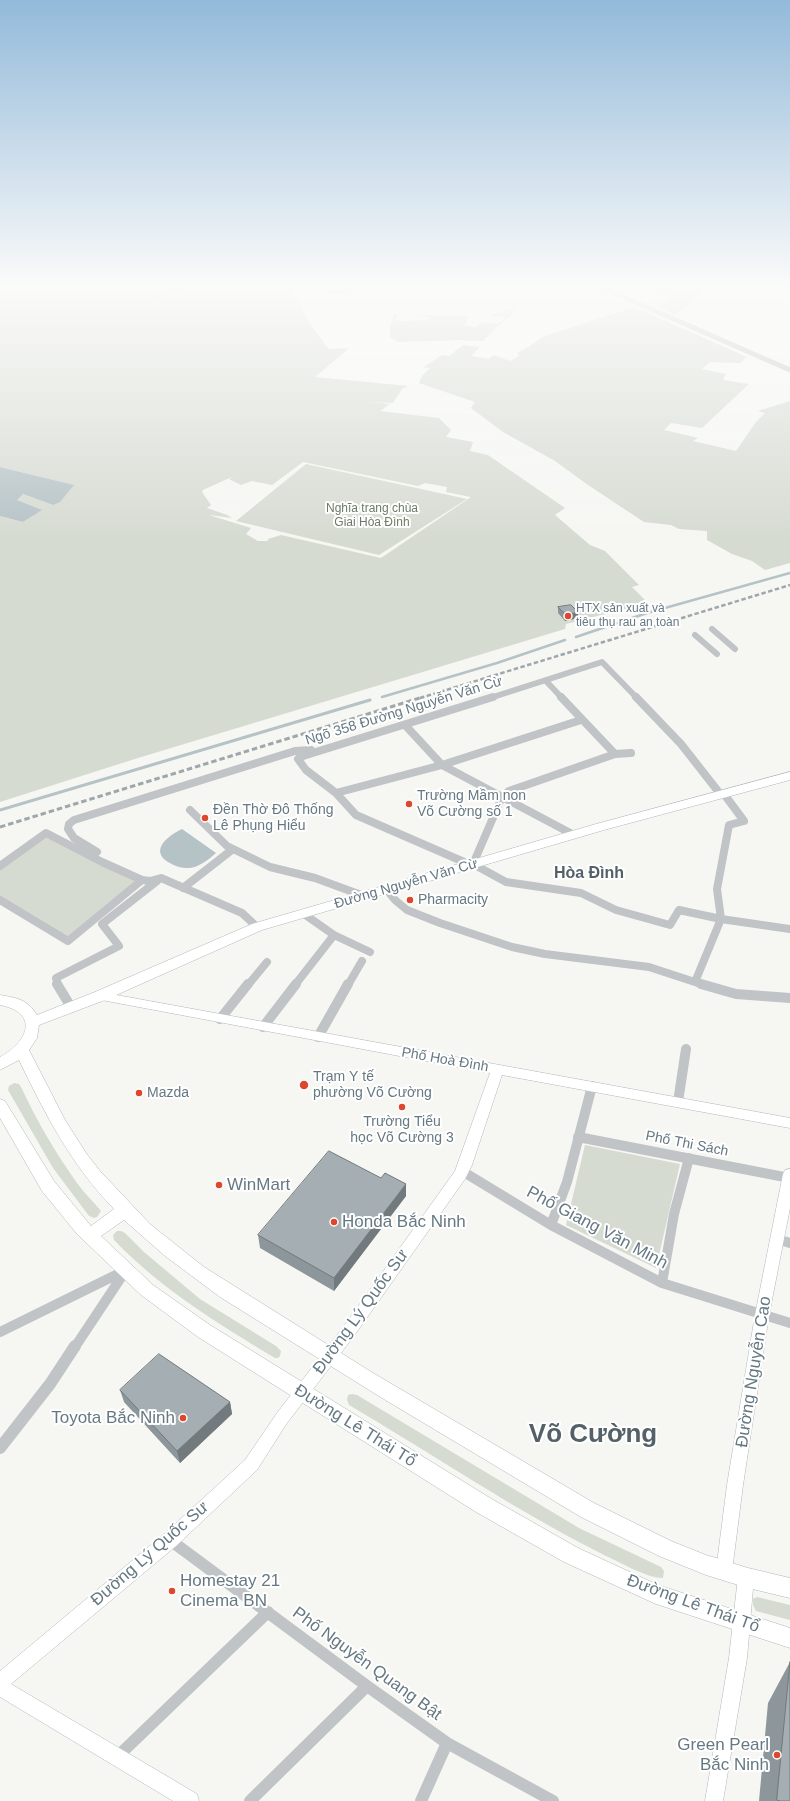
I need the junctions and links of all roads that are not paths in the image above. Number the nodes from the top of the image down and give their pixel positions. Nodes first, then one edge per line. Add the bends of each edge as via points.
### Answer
1 (712, 629) dead end
2 (695, 635) dead end
3 (735, 649) dead end
4 (716, 654) dead end
5 (546, 681) junction
6 (581, 720) junction
7 (405, 725) junction
8 (326, 748) junction
9 (631, 753) dead end
10 (615, 754) junction
11 (442, 765) junction
12 (790, 776) edge
13 (336, 793) junction
14 (722, 794) junction
15 (502, 797) junction
16 (190, 810) dead end
17 (574, 835) junction
18 (233, 849) junction
19 (97, 852) dead end
20 (472, 865) junction
21 (0, 866) edge
22 (160, 878) junction
23 (142, 880) junction
24 (183, 888) junction
25 (386, 890) junction
26 (364, 896) junction
27 (0, 900) edge
28 (304, 914) junction
29 (721, 919) junction
30 (257, 927) junction
31 (790, 929) edge
32 (334, 935) junction
33 (370, 952) dead end
34 (362, 961) dead end
35 (267, 962) dead end
36 (696, 982) junction
37 (100, 996) junction
38 (790, 998) edge
39 (0, 1000) edge
40 (71, 1007) junction
41 (220, 1018) junction
42 (32, 1022) junction
43 (263, 1027) junction
44 (318, 1037) junction
45 (686, 1049) dead end
46 (22, 1050) junction
47 (0, 1064) edge
48 (498, 1069) junction
49 (592, 1086) junction
50 (678, 1102) junction
51 (0, 1105) edge
52 (790, 1123) edge
53 (578, 1137) junction
54 (689, 1158) junction
55 (462, 1171) junction
56 (790, 1177) edge
57 (125, 1210) junction
58 (551, 1225) junction
59 (89, 1236) junction
60 (784, 1241) edge
61 (126, 1270) junction
62 (662, 1283) junction
63 (762, 1315) junction
64 (790, 1323) edge
65 (0, 1332) edge
66 (330, 1356) junction
67 (302, 1394) junction
68 (0, 1448) edge
69 (170, 1540) junction
70 (724, 1571) junction
71 (746, 1577) junction
72 (790, 1588) edge
73 (268, 1612) junction
74 (742, 1623) junction
75 (790, 1638) edge
76 (0, 1682) edge
77 (367, 1686) junction
78 (0, 1687) edge
79 (447, 1743) junction
80 (116, 1758) junction
81 (190, 1801) edge
82 (250, 1801) edge
83 (421, 1801) edge
84 (553, 1801) edge
85 (714, 1801) edge

1 - 3 street
2 - 4 street
5 - 6 street
5 - 7 street, Ngõ 358 Đường Nguyễn Văn Cừ
5 - 14 street, Ngõ 358 Đường Nguyễn Văn Cừ via 602,662 681,744
6 - 10 street
6 - 11 street
7 - 8 street, Ngõ 358 Đường Nguyễn Văn Cừ
7 - 11 street
8 - 13 street, Ngõ 358 Đường Nguyễn Văn Cừ via 298,760 306,770
8 - 19 street via 295,751 74,820 68,829 74,838
9 - 10 street
10 - 15 street via 509,791
11 - 13 street
11 - 15 street
12 - 14 main road, Đường Nguyễn Văn Cừ
13 - 20 street, Ngõ 358 Đường Nguyễn Văn Cừ via 356,815
14 - 17 main road, Đường Nguyễn Văn Cừ
14 - 29 street via 744,821 732,823 727,831 716,889
15 - 17 street
15 - 20 street
16 - 18 street
17 - 20 main road, Đường Nguyễn Văn Cừ
18 - 24 street
18 - 26 street via 270,866 315,878
20 - 25 main road, Đường Nguyễn Văn Cừ
20 - 29 street, Ngõ 358 Đường Nguyễn Văn Cừ via 506,882 581,893 616,910 664,924 670,925 679,910
21 - 23 street via 46,833
22 - 23 street
22 - 24 street
22 - 40 street via 102,924 119,946 56,978
23 - 27 street via 68,941
24 - 30 street via 242,913
25 - 26 main road, Đường Nguyễn Văn Cừ
25 - 36 street via 407,910 512,947 545,954 637,964
26 - 28 main road, Đường Nguyễn Văn Cừ
28 - 30 main road, Đường Nguyễn Văn Cừ
28 - 32 street
29 - 31 street
29 - 36 street
30 - 37 main road, Đường Nguyễn Văn Cừ
32 - 33 street
32 - 43 street
34 - 44 street
35 - 41 street
36 - 38 street via 736,994
37 - 40 main road, Đường Nguyễn Văn Cừ
37 - 41 street, Phố Hoà Đình
39 - 42 main road via 23,1008 30,1015
40 - 42 main road, Đường Nguyễn Văn Cừ
41 - 43 street, Phố Hoà Đình
42 - 46 main road via 31,1037
43 - 44 street, Phố Hoà Đình
44 - 48 street, Phố Hoà Đình
45 - 50 street
46 - 47 main road
46 - 57 main road via 74,1149
48 - 49 street, Phố Hoà Đình
48 - 55 street, Đường Lý Quốc Sư
49 - 50 street, Phố Hoà Đình
49 - 53 street
50 - 52 street, Phố Hoà Đình
51 - 59 main road, Đường Lê Thái Tổ via 48,1186
53 - 54 street, Phố Thi Sách
53 - 58 street via 567,1182
54 - 56 street, Phố Thi Sách
54 - 62 street via 674,1214
55 - 58 street, Phố Giang Văn Minh
55 - 66 street, Đường Lý Quốc Sư
56 - 60 street, Đường Nguyễn Cao
57 - 59 main road
57 - 66 main road via 159,1242 215,1283
58 - 62 street, Phố Giang Văn Minh
59 - 61 main road, Đường Lê Thái Tổ
60 - 63 street, Đường Nguyễn Cao
61 - 65 street
61 - 67 main road, Đường Lê Thái Tổ via 147,1290 204,1331
61 - 68 street via 50,1384
62 - 63 street, Phố Giang Văn Minh
63 - 64 street, Phố Giang Văn Minh
63 - 70 street, Đường Nguyễn Cao
66 - 67 street, Đường Lý Quốc Sư
66 - 70 main road via 582,1507 664,1547
67 - 69 street, Đường Lý Quốc Sư via 282,1418 251,1465
67 - 74 main road, Đường Lê Thái Tổ via 483,1505 571,1555 656,1594
69 - 73 street, Phố Nguyễn Quang Bật
69 - 76 street, Đường Lý Quốc Sư
70 - 71 main road
71 - 72 main road
71 - 74 street
73 - 77 street, Phố Nguyễn Quang Bật
73 - 80 street
74 - 75 main road, Đường Lê Thái Tổ
74 - 85 street
77 - 79 street, Phố Nguyễn Quang Bật
77 - 82 street
78 - 80 street
79 - 83 street
79 - 84 street, Phố Nguyễn Quang Bật
80 - 81 street

